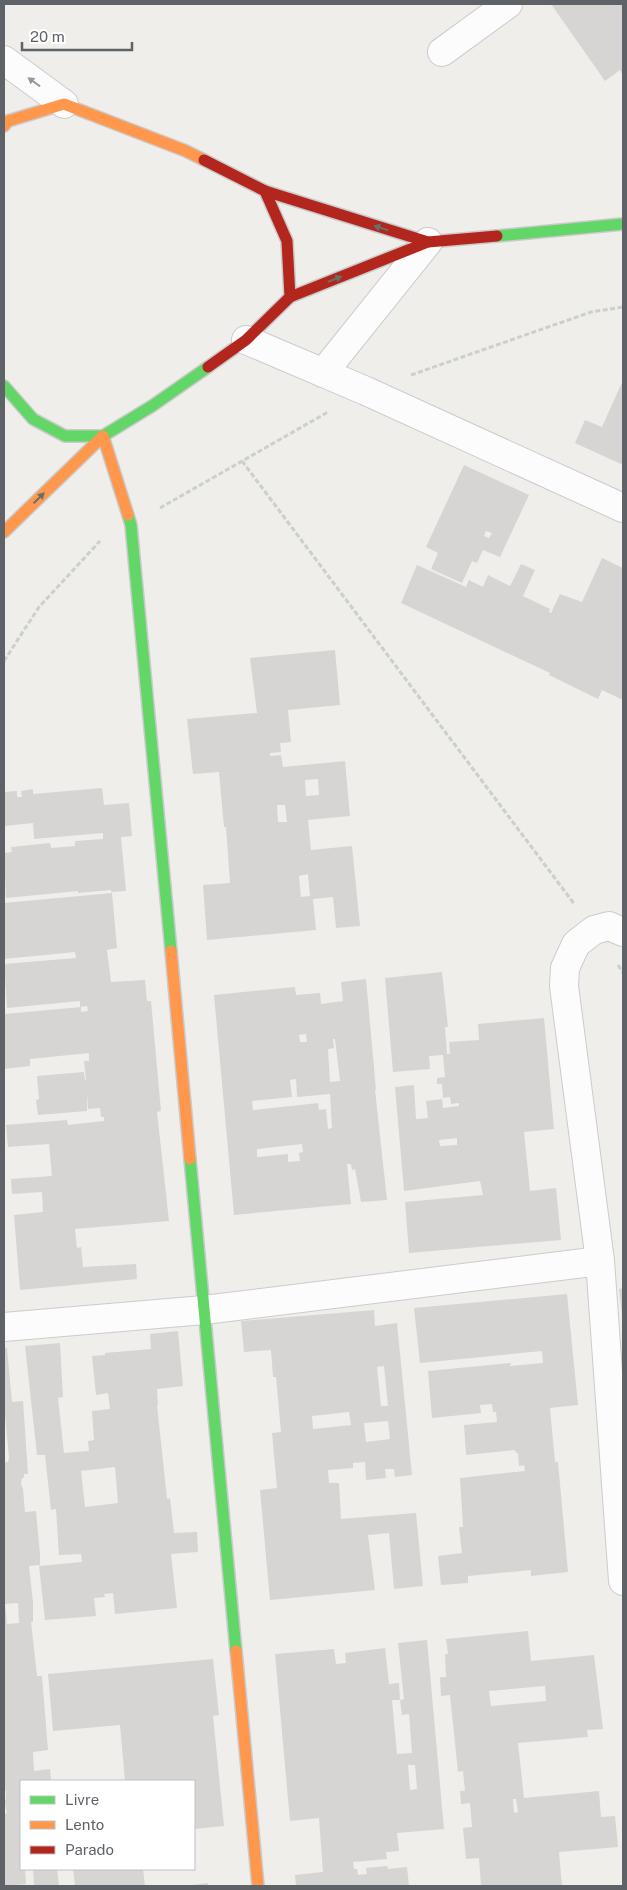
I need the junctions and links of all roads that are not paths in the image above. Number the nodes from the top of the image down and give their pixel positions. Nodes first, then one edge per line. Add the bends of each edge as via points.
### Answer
1 (508, 4) edge
2 (442, 52) dead end
3 (4, 60) edge
4 (64, 104) junction
5 (4, 126) edge
6 (265, 191) junction
7 (623, 224) edge
8 (428, 242) junction
9 (290, 297) junction
10 (246, 340) junction
11 (323, 373) junction
12 (4, 386) edge
13 (103, 436) junction
14 (623, 508) edge
15 (4, 532) edge
16 (623, 932) edge
17 (600, 1261) junction
18 (204, 1310) junction
19 (4, 1327) edge
20 (623, 1581) edge
21 (258, 1886) edge

1 - 2 street
4 -> 3 street
4 - 5 street via 8,121
4 - 6 street via 186,151
8 -> 6 street
6 - 9 street via 287,240
7 - 8 street
9 -> 8 street
8 - 11 street
9 - 10 street
10 - 11 street
10 - 13 street
11 - 14 street
12 - 13 street via 33,419 65,436
15 -> 13 street
13 - 18 street via 131,525
16 - 17 street via 609,926 594,930 576,944 565,968 564,986
17 - 18 street
17 - 20 street
18 - 19 street
18 - 21 street

